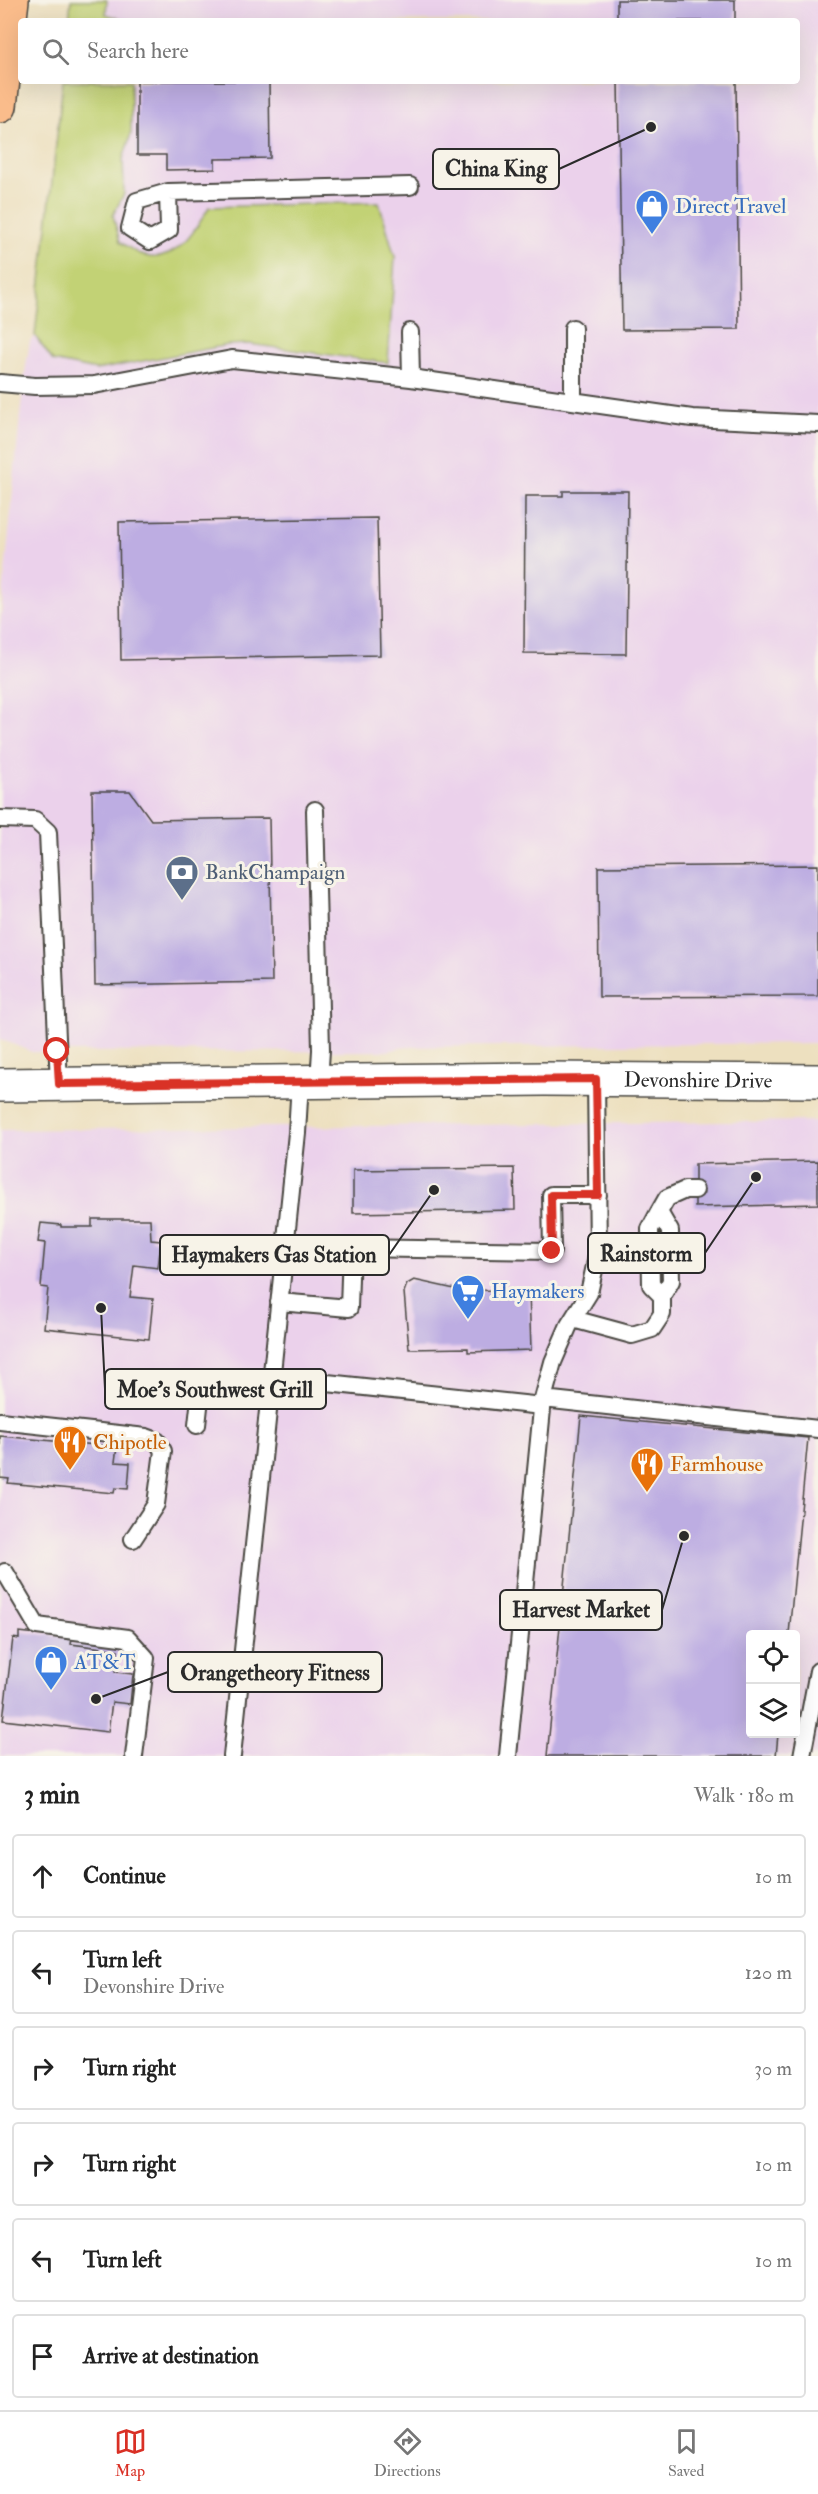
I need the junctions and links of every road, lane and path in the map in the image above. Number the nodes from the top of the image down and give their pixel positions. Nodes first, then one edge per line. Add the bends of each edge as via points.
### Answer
1 (12, 0) edge
2 (0, 106) edge
3 (410, 186) dead end
4 (168, 192) dead end
5 (573, 328) dead end
6 (410, 332) dead end
7 (411, 378) junction
8 (0, 383) edge
9 (573, 401) junction
10 (818, 424) edge
11 (315, 810) dead end
12 (0, 819) edge
13 (596, 1079) junction
14 (818, 1081) edge
15 (310, 1082) junction
16 (59, 1084) junction
17 (0, 1085) edge
18 (695, 1190) dead end
19 (598, 1195) junction
20 (279, 1302) junction
21 (573, 1318) junction
22 (272, 1377) junction
23 (200, 1398) dead end
24 (543, 1402) junction
25 (0, 1421) edge
26 (197, 1425) dead end
27 (818, 1429) edge
28 (133, 1539) dead end
29 (5, 1572) dead end
30 (818, 1671) edge
31 (134, 1756) edge
32 (232, 1756) edge
33 (508, 1756) edge
34 (802, 1756) edge

1 - 2 main road
3 - 4 lane
5 - 9 lane
6 - 7 lane
7 - 8 lane via 232,359 94,385
7 - 9 lane
9 - 10 lane via 693,418
11 - 15 lane via 321,1050
12 - 16 lane via 35,820 48,832
13 - 14 street, Devonshire Drive
13 - 15 street, Devonshire Drive
13 - 19 lane
15 - 16 street, Devonshire Drive
15 - 20 lane
16 - 17 street, Devonshire Drive
18 - 21 lane via 667,1198 659,1212 670,1231 671,1281 662,1296 662,1314 652,1329 632,1335
19 - 20 lane via 551,1195 552,1251 351,1248 349,1308
19 - 21 lane via 598,1252 590,1293
20 - 22 lane
21 - 24 lane via 553,1362
22 - 24 lane
22 - 32 lane
23 - 26 lane
24 - 27 lane
24 - 33 lane
25 - 28 lane via 157,1441 163,1451 156,1504
29 - 31 lane via 37,1626 128,1638 146,1658
30 - 34 lane

